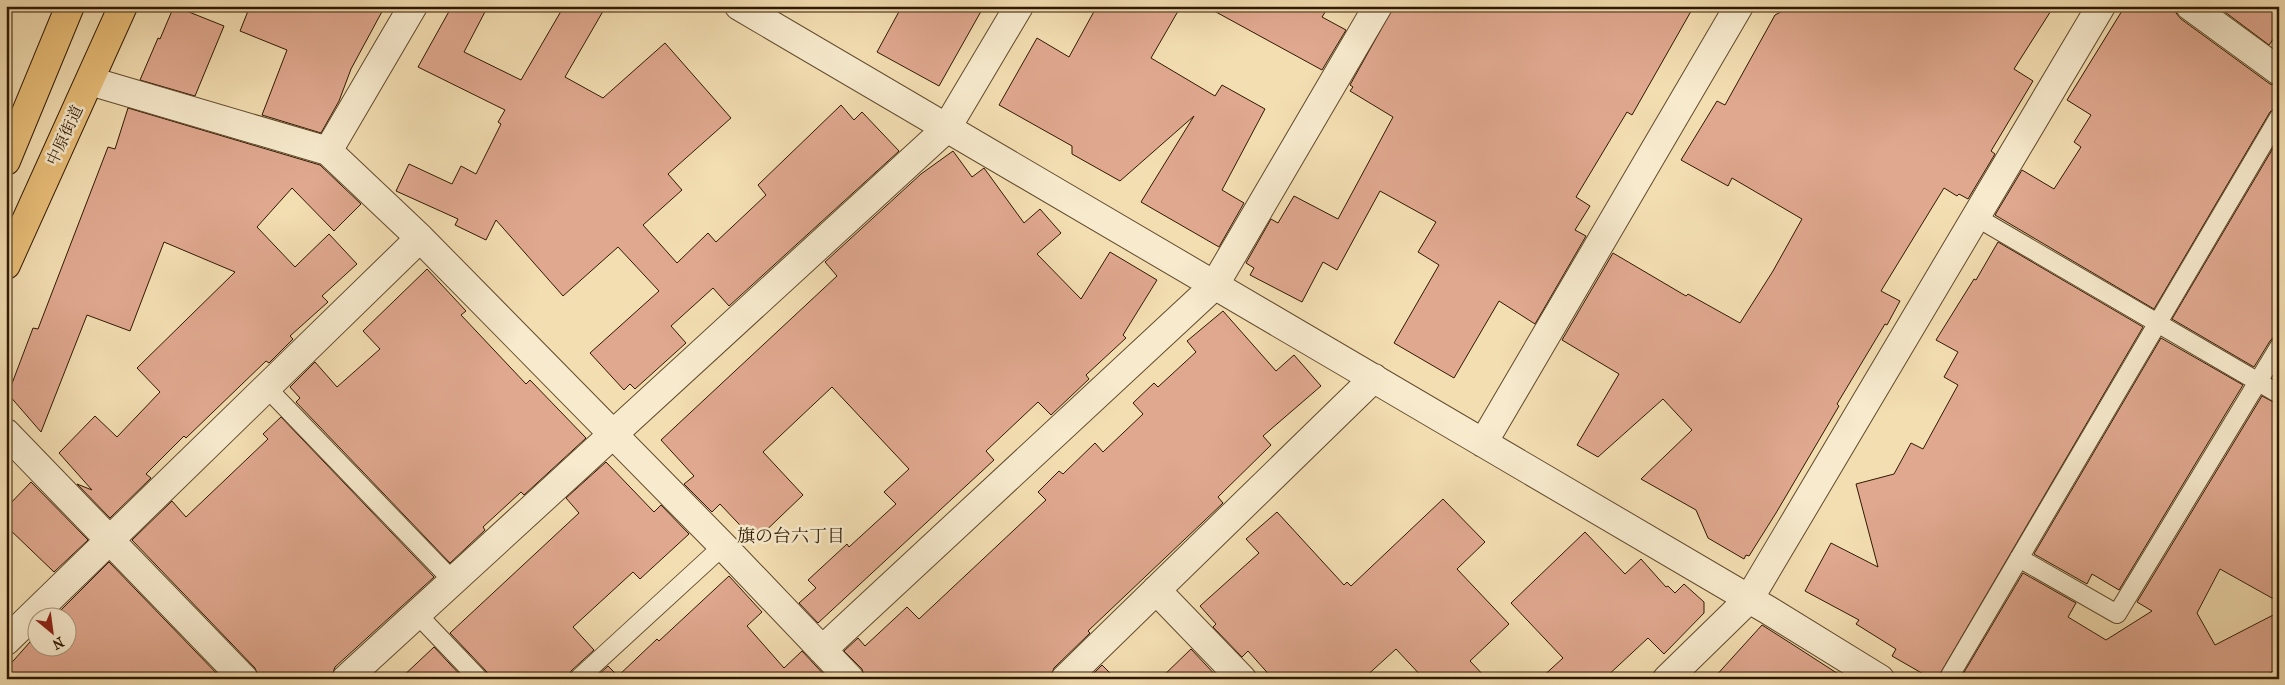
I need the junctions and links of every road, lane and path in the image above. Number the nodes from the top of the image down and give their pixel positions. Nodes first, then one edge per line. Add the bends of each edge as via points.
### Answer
1 (70, 6) edge
2 (123, 6) edge
3 (413, 6) edge
4 (739, 6) edge
5 (1020, 6) edge
6 (1378, 6) edge
7 (1739, 6) edge
8 (2101, 6) edge
9 (2190, 6) edge
10 (2279, 71) edge
11 (90, 81) junction
12 (2279, 116) edge
13 (946, 129) junction
14 (328, 151) junction
15 (6, 161) edge
16 (1976, 217) junction
17 (420, 238) junction
18 (6, 265) edge
19 (1214, 286) junction
20 (2157, 324) junction
21 (2279, 347) edge
22 (1374, 378) junction
23 (2258, 382) junction
24 (267, 388) junction
25 (2279, 394) edge
26 (6, 433) edge
27 (612, 435) junction
28 (1483, 443) junction
29 (111, 539) junction
30 (723, 546) junction
31 (2019, 558) junction
32 (453, 581) junction
33 (1156, 590) junction
34 (1748, 599) junction
35 (417, 614) junction
36 (6, 641) edge
37 (822, 650) junction
38 (1874, 677) edge
39 (244, 679) edge
40 (346, 679) edge
41 (479, 679) edge
42 (578, 679) edge
43 (850, 679) edge
44 (1065, 679) edge
45 (1242, 679) edge
46 (1667, 679) edge
47 (1948, 679) edge

1 - 15 main road
2 - 11 main road, 中原街道
3 - 14 street
4 - 13 street
5 - 13 street
6 - 19 street
7 - 28 street
8 - 16 street
9 - 10 street
11 - 14 street
11 - 18 main road, 中原街道
12 - 20 lane
13 - 19 street
13 - 27 street
14 - 17 street
16 - 20 lane
16 - 34 street
17 - 24 street
17 - 27 street
19 - 22 street
19 - 37 street
20 - 23 lane
20 - 31 lane
21 - 23 lane
22 - 28 street
22 - 33 street
23 - 25 lane
23 - 31 lane via 2117,614
24 - 29 street
24 - 32 lane
26 - 29 street
27 - 30 street
27 - 32 street
28 - 34 street
29 - 36 street
29 - 39 street
30 - 37 street
30 - 42 lane
31 - 47 lane
32 - 35 street
33 - 44 street
33 - 45 street
34 - 38 street
34 - 46 street
35 - 40 street
35 - 41 lane
37 - 43 street

